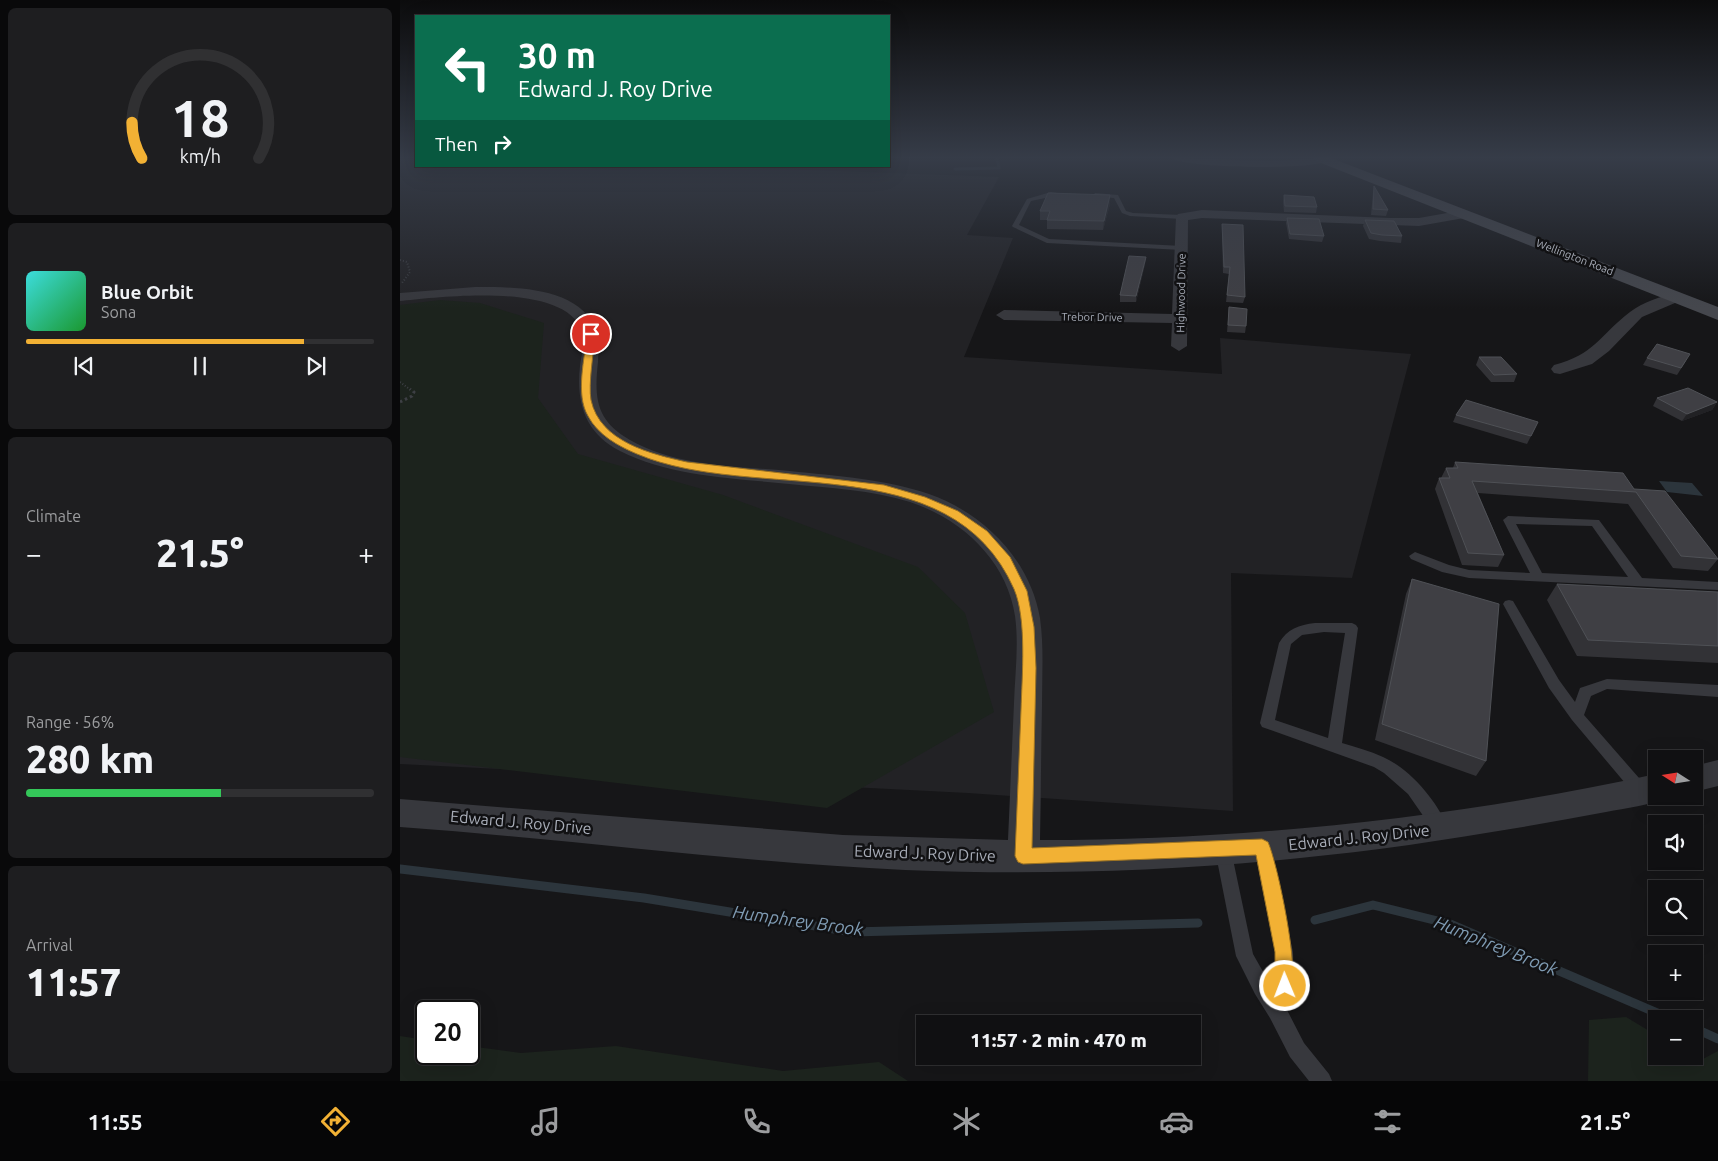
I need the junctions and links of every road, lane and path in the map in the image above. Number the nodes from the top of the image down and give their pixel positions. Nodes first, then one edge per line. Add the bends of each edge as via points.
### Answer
1 (1024, 208) edge
2 (1122, 208) edge
3 (1450, 208) edge
4 (1464, 214) junction
5 (1186, 216) junction
6 (1182, 248) junction
7 (400, 260) edge
8 (400, 284) edge
9 (400, 297) edge
10 (1677, 297) junction
11 (1718, 314) edge
12 (1004, 315) dead end
13 (1180, 319) junction
14 (1179, 346) dead end
15 (1560, 369) dead end
16 (400, 382) edge
17 (400, 402) edge
18 (1414, 556) dead end
19 (1539, 578) junction
20 (1638, 582) junction
21 (1718, 586) edge
22 (1509, 604) dead end
23 (1718, 691) edge
24 (1577, 716) junction
25 (1334, 746) junction
26 (1718, 773) edge
27 (1703, 777) edge
28 (1648, 789) edge
29 (1648, 790) edge
30 (400, 813) edge
31 (1441, 827) junction
32 (1262, 847) junction
33 (1223, 850) junction
34 (1023, 856) junction
35 (1277, 1011) junction
36 (1322, 1081) edge

1 - 6 lane via 1015,226 1047,241
2 - 5 lane via 1132,215
3 - 4 main road, Wellington Road
4 - 5 street via 1408,222
4 - 10 main road, Wellington Road
5 - 6 street, Highwood Drive
6 - 13 street, Highwood Drive
7 - 8 path via 407,262 410,272
9 - 34 street via 486,290 538,296 558,302 580,316 591,334 586,398 592,416 605,432 625,446 687,465 884,489 921,499 954,514 983,534 1005,560 1021,591 1028,627
10 - 11 main road, Wellington Road
10 - 15 street via 1638,313 1590,359
12 - 13 street, Trebor Drive
13 - 14 street, Highwood Drive
16 - 17 path via 414,392
18 - 19 lane via 1457,572
19 - 20 lane
19 - 20 lane via 1508,520 1595,523
20 - 21 lane
22 - 24 lane via 1554,684
23 - 24 lane via 1607,684 1585,692
24 - 28 lane
25 - 25 lane via 1352,628 1296,631 1285,643 1267,723
25 - 31 lane via 1396,770 1410,783
26 - 27 street
29 - 31 street, Edward J. Roy Drive
30 - 34 street, Edward J. Roy Drive via 754,844 905,854
31 - 32 street, Edward J. Roy Drive
32 - 33 street, Edward J. Roy Drive
32 - 35 lane via 1284,952 1285,986
33 - 34 street, Edward J. Roy Drive
33 - 35 lane via 1245,956
35 - 36 lane via 1297,1050

